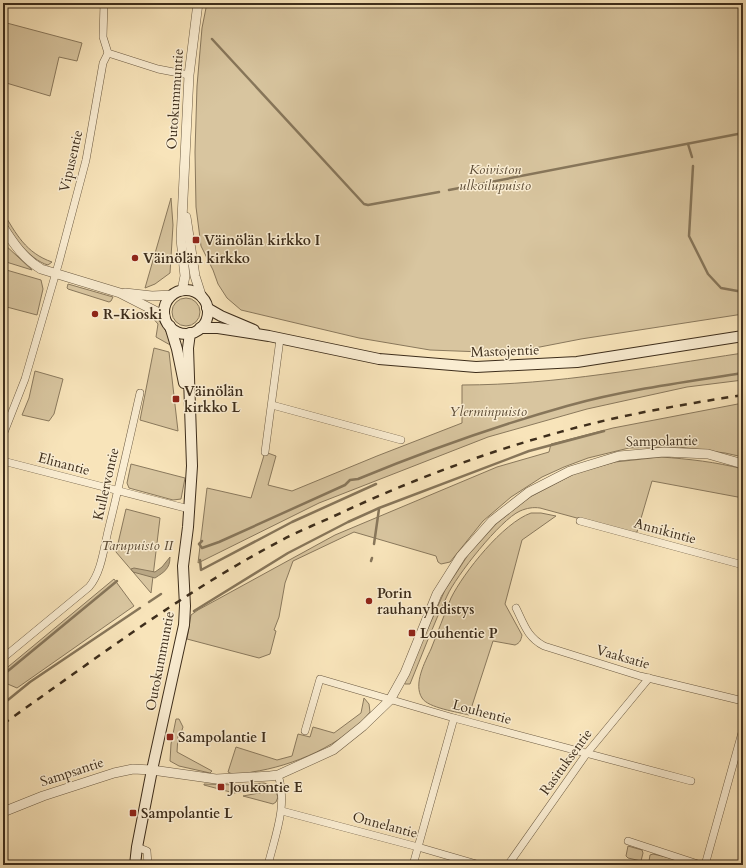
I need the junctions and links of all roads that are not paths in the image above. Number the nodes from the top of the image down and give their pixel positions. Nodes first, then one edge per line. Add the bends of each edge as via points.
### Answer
1 (104, 3) edge
2 (198, 3) edge
3 (108, 53) junction
4 (188, 76) junction
5 (183, 198) junction
6 (3, 227) edge
7 (58, 275) junction
8 (182, 290) junction
9 (120, 293) junction
10 (172, 295) junction
11 (202, 298) junction
12 (208, 308) junction
13 (165, 316) junction
14 (170, 326) junction
15 (200, 328) junction
16 (190, 333) junction
17 (269, 336) junction
18 (743, 336) edge
19 (280, 339) junction
20 (140, 393) dead end
21 (272, 405) junction
22 (190, 412) junction
23 (3, 435) edge
24 (401, 440) dead end
25 (265, 452) dead end
26 (3, 461) edge
27 (743, 464) edge
28 (118, 491) junction
29 (189, 509) junction
30 (580, 521) dead end
31 (743, 565) edge
32 (516, 608) dead end
33 (3, 658) edge
34 (649, 678) junction
35 (390, 700) junction
36 (743, 701) edge
37 (454, 718) junction
38 (743, 729) edge
39 (305, 731) dead end
40 (587, 753) junction
41 (152, 770) junction
42 (278, 775) junction
43 (691, 781) dead end
44 (282, 811) junction
45 (3, 812) edge
46 (628, 841) dead end
47 (137, 847) junction
48 (418, 847) junction
49 (135, 865) edge
50 (148, 865) edge
51 (268, 865) edge
52 (413, 865) edge
53 (480, 865) edge
54 (508, 865) edge
55 (701, 865) edge
56 (705, 865) edge

1 - 3 street via 103,36
2 - 4 street, Outokummuntie
3 - 4 street
3 - 7 street, Vipusentie via 103,63 86,160
4 - 5 street, Outokummuntie
5 - 8 street, Outokummuntie via 181,239 185,276
5 - 11 street, Outokummuntie via 195,276
6 - 7 street via 33,264
7 - 9 street
7 - 23 street, Vipusentie via 25,379
8 - 10 main road
8 - 11 main road via 193,291
9 - 10 street
9 - 13 street
10 - 13 main road via 166,305
11 - 12 main road
12 - 15 main road via 207,319
12 - 17 main road, Mastojentie
13 - 14 main road
14 - 16 main road via 179,332
14 - 22 main road, Outokummuntie
15 - 16 main road
15 - 17 main road, Mastojentie via 218,328
16 - 22 main road, Outokummuntie
17 - 19 main road, Mastojentie
18 - 19 main road, Mastojentie via 577,362 476,367 379,359
19 - 21 street
20 - 28 street, Kullervontie
21 - 24 street
21 - 25 street
22 - 29 main road, Outokummuntie via 192,466
26 - 28 street, Elinantie
27 - 35 street, Sampolantie via 708,454 664,452 619,456 570,472 529,492 492,520 461,556 437,594 405,673
28 - 29 street, Elinantie
28 - 33 street, Kullervontie via 94,581
29 - 41 main road, Outokummuntie via 183,566 184,625
30 - 31 street, Annikintie
32 - 34 street, Vaaksatie via 534,641
34 - 36 street, Vaaksatie
34 - 40 street, Rasituksentie
35 - 37 street, Louhentie
35 - 39 street, Louhentie via 320,679
35 - 42 street, Sampolantie via 333,750
37 - 40 street, Louhentie
37 - 48 street
38 - 56 street
40 - 43 street, Louhentie
40 - 54 street, Rasituksentie
41 - 42 street, Sampolantie via 216,779
41 - 45 street, Sampsantie via 133,769 114,773
41 - 47 main road, Outokummuntie
42 - 44 street via 282,785
44 - 48 street, Onnelantie
44 - 51 street
46 - 55 street
47 - 49 main road, Outokummuntie
47 - 50 street via 147,851
48 - 52 street
48 - 53 street, Onnelantie

